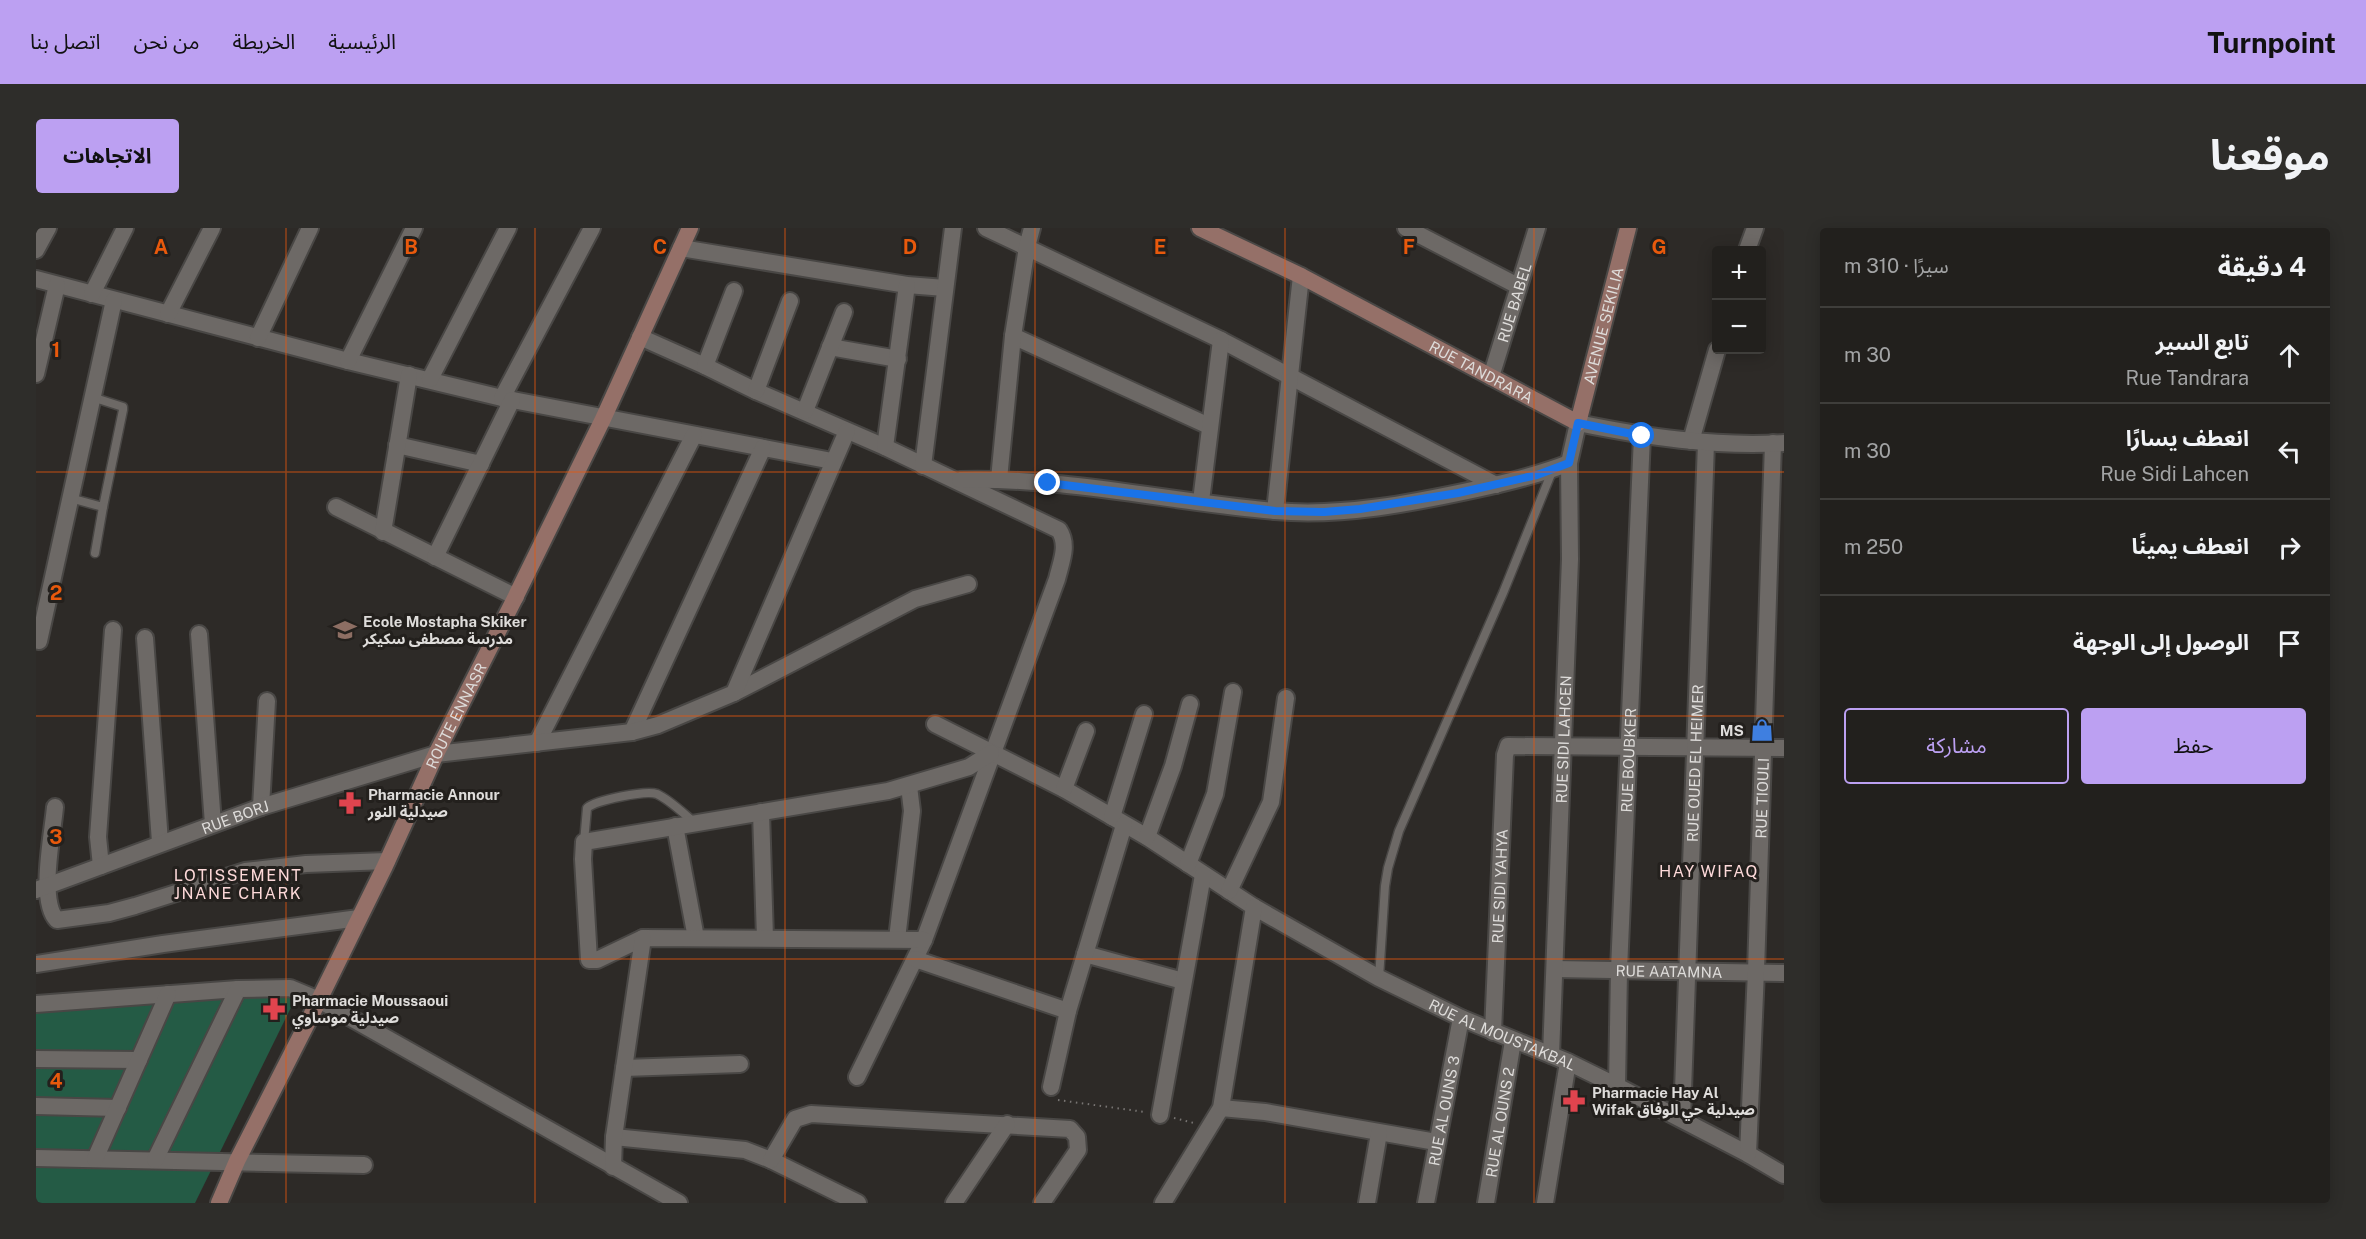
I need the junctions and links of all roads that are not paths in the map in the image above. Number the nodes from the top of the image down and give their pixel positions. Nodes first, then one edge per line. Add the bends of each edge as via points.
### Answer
1 (48, 228) edge
2 (125, 228) edge
3 (212, 228) edge
4 (310, 228) edge
5 (414, 228) edge
6 (508, 228) edge
7 (592, 228) edge
8 (690, 228) edge
9 (953, 228) edge
10 (986, 228) edge
11 (1032, 228) edge
12 (1200, 228) edge
13 (1406, 228) edge
14 (1537, 228) edge
15 (1628, 228) edge
16 (1755, 228) edge
17 (1748, 246) edge
18 (1027, 247) junction
19 (681, 248) junction
20 (36, 250) edge
21 (1301, 276) junction
22 (36, 279) edge
23 (57, 285) junction
24 (907, 285) junction
25 (1518, 286) junction
26 (945, 288) junction
27 (734, 291) dead end
28 (92, 294) junction
29 (114, 300) junction
30 (790, 300) dead end
31 (844, 312) dead end
32 (168, 314) junction
33 (1013, 336) junction
34 (639, 337) junction
35 (258, 338) junction
36 (1221, 340) junction
37 (830, 347) junction
38 (1716, 354) edge
39 (898, 359) junction
40 (348, 362) junction
41 (705, 366) junction
42 (36, 374) edge
43 (409, 375) junction
44 (1290, 375) junction
45 (1491, 377) junction
46 (430, 379) junction
47 (756, 391) junction
48 (92, 397) junction
49 (507, 399) junction
50 (805, 411) junction
51 (603, 418) junction
52 (1578, 423) junction
53 (1209, 426) junction
54 (847, 430) junction
55 (694, 435) junction
56 (1642, 436) junction
57 (1699, 442) junction
58 (1778, 443) edge
59 (397, 446) junction
60 (885, 447) junction
61 (763, 448) junction
62 (832, 461) junction
63 (481, 464) junction
64 (923, 466) junction
65 (1561, 466) junction
66 (999, 479) junction
67 (957, 480) junction
68 (1496, 484) junction
69 (70, 498) junction
70 (1201, 501) junction
71 (103, 507) junction
72 (336, 507) dead end
73 (1275, 511) junction
74 (383, 532) junction
75 (95, 553) dead end
76 (435, 557) junction
77 (968, 584) dead end
78 (516, 597) junction
79 (113, 630) dead end
80 (199, 634) dead end
81 (145, 638) dead end
82 (39, 641) dead end
83 (1233, 692) dead end
84 (734, 693) junction
85 (1286, 698) dead end
86 (267, 701) dead end
87 (1190, 704) dead end
88 (1144, 714) dead end
89 (935, 724) dead end
90 (1086, 731) dead end
91 (632, 732) junction
92 (537, 743) junction
93 (1564, 745) junction
94 (1628, 747) junction
95 (1695, 748) junction
96 (1763, 748) junction
97 (1784, 748) edge
98 (991, 753) junction
99 (436, 754) junction
100 (909, 786) junction
101 (1064, 789) junction
102 (56, 807) dead end
103 (261, 807) junction
104 (761, 812) junction
105 (1118, 821) junction
106 (695, 823) junction
107 (213, 824) junction
108 (675, 826) junction
109 (1147, 837) junction
110 (160, 842) junction
111 (584, 842) junction
112 (387, 861) junction
113 (1188, 864) junction
114 (101, 866) junction
115 (1203, 874) junction
116 (41, 888) edge
117 (1229, 891) junction
118 (1254, 907) junction
119 (359, 918) junction
120 (643, 938) junction
121 (696, 938) junction
122 (765, 938) junction
123 (897, 939) junction
124 (924, 940) junction
125 (1085, 954) junction
126 (915, 959) junction
127 (36, 964) edge
128 (1555, 969) junction
129 (1619, 970) junction
130 (1687, 970) junction
131 (1756, 971) junction
132 (1784, 973) edge
133 (1379, 978) junction
134 (1183, 981) junction
135 (238, 989) junction
136 (168, 994) junction
137 (319, 1000) junction
138 (36, 1004) edge
139 (1068, 1011) junction
140 (1461, 1018) junction
141 (1493, 1032) junction
142 (1513, 1041) junction
143 (1551, 1055) junction
144 (36, 1059) edge
145 (139, 1060) junction
146 (1568, 1062) junction
147 (740, 1064) dead end
148 (624, 1068) junction
149 (857, 1077) dead end
150 (1617, 1086) junction
151 (1051, 1087) road end
152 (36, 1106) edge
153 (118, 1108) junction
154 (1221, 1108) junction
155 (1160, 1115) road end
156 (1682, 1119) junction
157 (1007, 1124) junction
158 (1379, 1133) junction
159 (614, 1137) junction
160 (1436, 1142) junction
161 (1748, 1154) junction
162 (36, 1158) edge
163 (95, 1159) junction
164 (155, 1160) junction
165 (771, 1160) junction
166 (237, 1161) junction
167 (364, 1166) dead end
168 (613, 1167) junction
169 (1784, 1175) edge
170 (219, 1203) edge
171 (679, 1203) edge
172 (858, 1203) edge
173 (954, 1203) edge
174 (1042, 1203) edge
175 (1163, 1203) edge
176 (1367, 1203) edge
177 (1426, 1203) edge
178 (1486, 1203) edge
179 (1545, 1203) edge

1 - 20 street
2 - 28 street
3 - 32 street
4 - 35 street
5 - 40 street
6 - 46 street
7 - 49 street
8 - 19 main road, ROUTE ENNASR
9 - 26 street
10 - 18 street
11 - 18 street
12 - 21 main road, RUE TANDRARA
13 - 25 street
14 - 25 street, RUE BABEL
15 - 52 main road, AVENUE SEKILIA
16 - 17 street
18 - 33 street
18 - 36 street
19 - 24 street
19 - 34 main road, ROUTE ENNASR
21 - 44 street
21 - 45 main road, RUE TANDRARA
22 - 23 street
23 - 28 street
23 - 42 street
24 - 26 street
24 - 39 street
25 - 45 street, RUE BABEL
26 - 64 street
27 - 41 street
28 - 29 street
29 - 32 street
29 - 48 street
30 - 47 street
31 - 37 street
32 - 35 street
33 - 53 street
33 - 66 street
34 - 41 street
34 - 51 main road, ROUTE ENNASR
35 - 40 street
36 - 44 street
36 - 53 street
37 - 39 street
37 - 50 street
38 - 57 street, RUE OUED EL HEIMER
39 - 60 street
40 - 43 street
41 - 47 street
43 - 46 street
43 - 59 street
44 - 68 street
44 - 73 street
45 - 52 main road, RUE TANDRARA
46 - 49 street
47 - 50 street
48 - 69 street
48 - 71 lane via 123,407
49 - 51 street
49 - 63 street
50 - 54 street
51 - 55 street
51 - 78 main road, ROUTE ENNASR
52 - 56 street, RUE TANDRARA
52 - 65 street, RUE SIDI LAHCEN
53 - 70 street
54 - 60 street
54 - 62 street
55 - 61 street
55 - 92 street
56 - 57 street, RUE TANDRARA
56 - 94 street, RUE BOUBKER
57 - 58 street, RUE TANDRARA
57 - 95 street, RUE OUED EL HEIMER
58 - 96 street, RUE TIOULI
59 - 63 street
59 - 74 street
60 - 64 street
61 - 62 street
61 - 91 street
62 - 84 street
63 - 76 street
64 - 67 street
65 - 68 street
65 - 93 street, RUE SIDI LAHCEN via 1570,559
65 - 133 lane via 1399,831 1385,886
66 - 67 street
66 - 70 street
67 - 98 street via 1059,530 1065,545 1057,579
68 - 73 street via 1360,509
69 - 71 lane
69 - 82 street
70 - 73 street
71 - 75 lane
72 - 74 street
74 - 76 street
76 - 78 street
77 - 84 street, RUE BORJ via 915,599
78 - 99 main road, ROUTE ENNASR
79 - 114 street via 98,837
80 - 107 street
81 - 110 street
83 - 113 street via 1215,794
84 - 91 street, RUE BORJ
85 - 117 street via 1271,802
86 - 103 street
87 - 109 street
88 - 105 street
89 - 98 street, RUE AL MOUSTAKBAL
90 - 101 street
91 - 92 street, RUE BORJ
92 - 99 street, RUE BORJ
93 - 94 street
93 - 128 street, RUE SIDI LAHCEN
93 - 141 street, RUE SIDI YAHYA via 1506,747
94 - 95 street
94 - 129 street, RUE BOUBKER
95 - 96 street
95 - 130 street, RUE OUED EL HEIMER
96 - 97 street
96 - 131 street, RUE TIOULI
98 - 100 street via 969,767
98 - 101 street, RUE AL MOUSTAKBAL
98 - 124 street
99 - 103 street, RUE BORJ
99 - 112 main road, ROUTE ENNASR
100 - 104 street
100 - 123 street via 912,811
101 - 105 street, RUE AL MOUSTAKBAL
102 - 116 street
103 - 107 street, RUE BORJ
104 - 106 street
104 - 122 street
105 - 109 street, RUE AL MOUSTAKBAL
105 - 125 street
106 - 108 street
106 - 111 lane via 650,792 587,807
107 - 110 street, RUE BORJ
108 - 111 street
108 - 121 street
109 - 113 street, RUE AL MOUSTAKBAL
110 - 114 street, RUE BORJ
111 - 120 street via 587,958 597,960
112 - 116 street via 245,871 127,908 62,920 52,914
112 - 119 main road, ROUTE ENNASR
113 - 115 street, RUE AL MOUSTAKBAL
114 - 116 street, RUE BORJ
115 - 117 street, RUE AL MOUSTAKBAL
115 - 134 street
117 - 118 street, RUE AL MOUSTAKBAL
118 - 133 street, RUE AL MOUSTAKBAL
118 - 154 street
119 - 127 street
119 - 137 main road, ROUTE ENNASR
120 - 121 street
120 - 148 street
121 - 122 street
122 - 123 street
123 - 124 street
124 - 126 street
125 - 134 street
125 - 139 street
126 - 139 street
126 - 149 street
128 - 129 street, RUE AATAMNA
128 - 143 street, RUE SIDI LAHCEN
129 - 130 street, RUE AATAMNA
129 - 150 street, RUE BOUBKER
130 - 131 street, RUE AATAMNA
130 - 156 street, RUE OUED EL HEIMER
131 - 132 street, RUE AATAMNA
131 - 161 street, RUE TIOULI
133 - 140 street, RUE AL MOUSTAKBAL
134 - 155 street
135 - 136 street
135 - 137 street via 290,988
135 - 164 street
136 - 138 street
136 - 145 street
137 - 166 main road, ROUTE ENNASR
137 - 168 street
139 - 151 street
140 - 141 street, RUE AL MOUSTAKBAL
140 - 160 street, RUE AL OUNS 3
141 - 142 street, RUE AL MOUSTAKBAL
142 - 143 street, RUE AL MOUSTAKBAL
142 - 178 street, RUE AL OUNS 2
143 - 146 street, RUE AL MOUSTAKBAL
144 - 145 street
145 - 153 street
146 - 150 street, RUE AL MOUSTAKBAL
146 - 179 street
147 - 148 street
148 - 159 street
150 - 156 street, RUE AL MOUSTAKBAL
152 - 153 street
153 - 163 street
154 - 158 street
154 - 175 street
156 - 161 street, RUE AL MOUSTAKBAL
157 - 165 street via 802,1115 790,1124
157 - 173 street
157 - 174 street via 1064,1128 1077,1137 1078,1150
158 - 160 street
158 - 176 street
159 - 165 street via 745,1150
159 - 168 street
160 - 177 street, RUE AL OUNS 3
161 - 169 street, RUE AL MOUSTAKBAL
162 - 163 street
163 - 164 street
164 - 166 street
165 - 172 street
166 - 167 street
166 - 170 main road, ROUTE ENNASR
168 - 171 street

